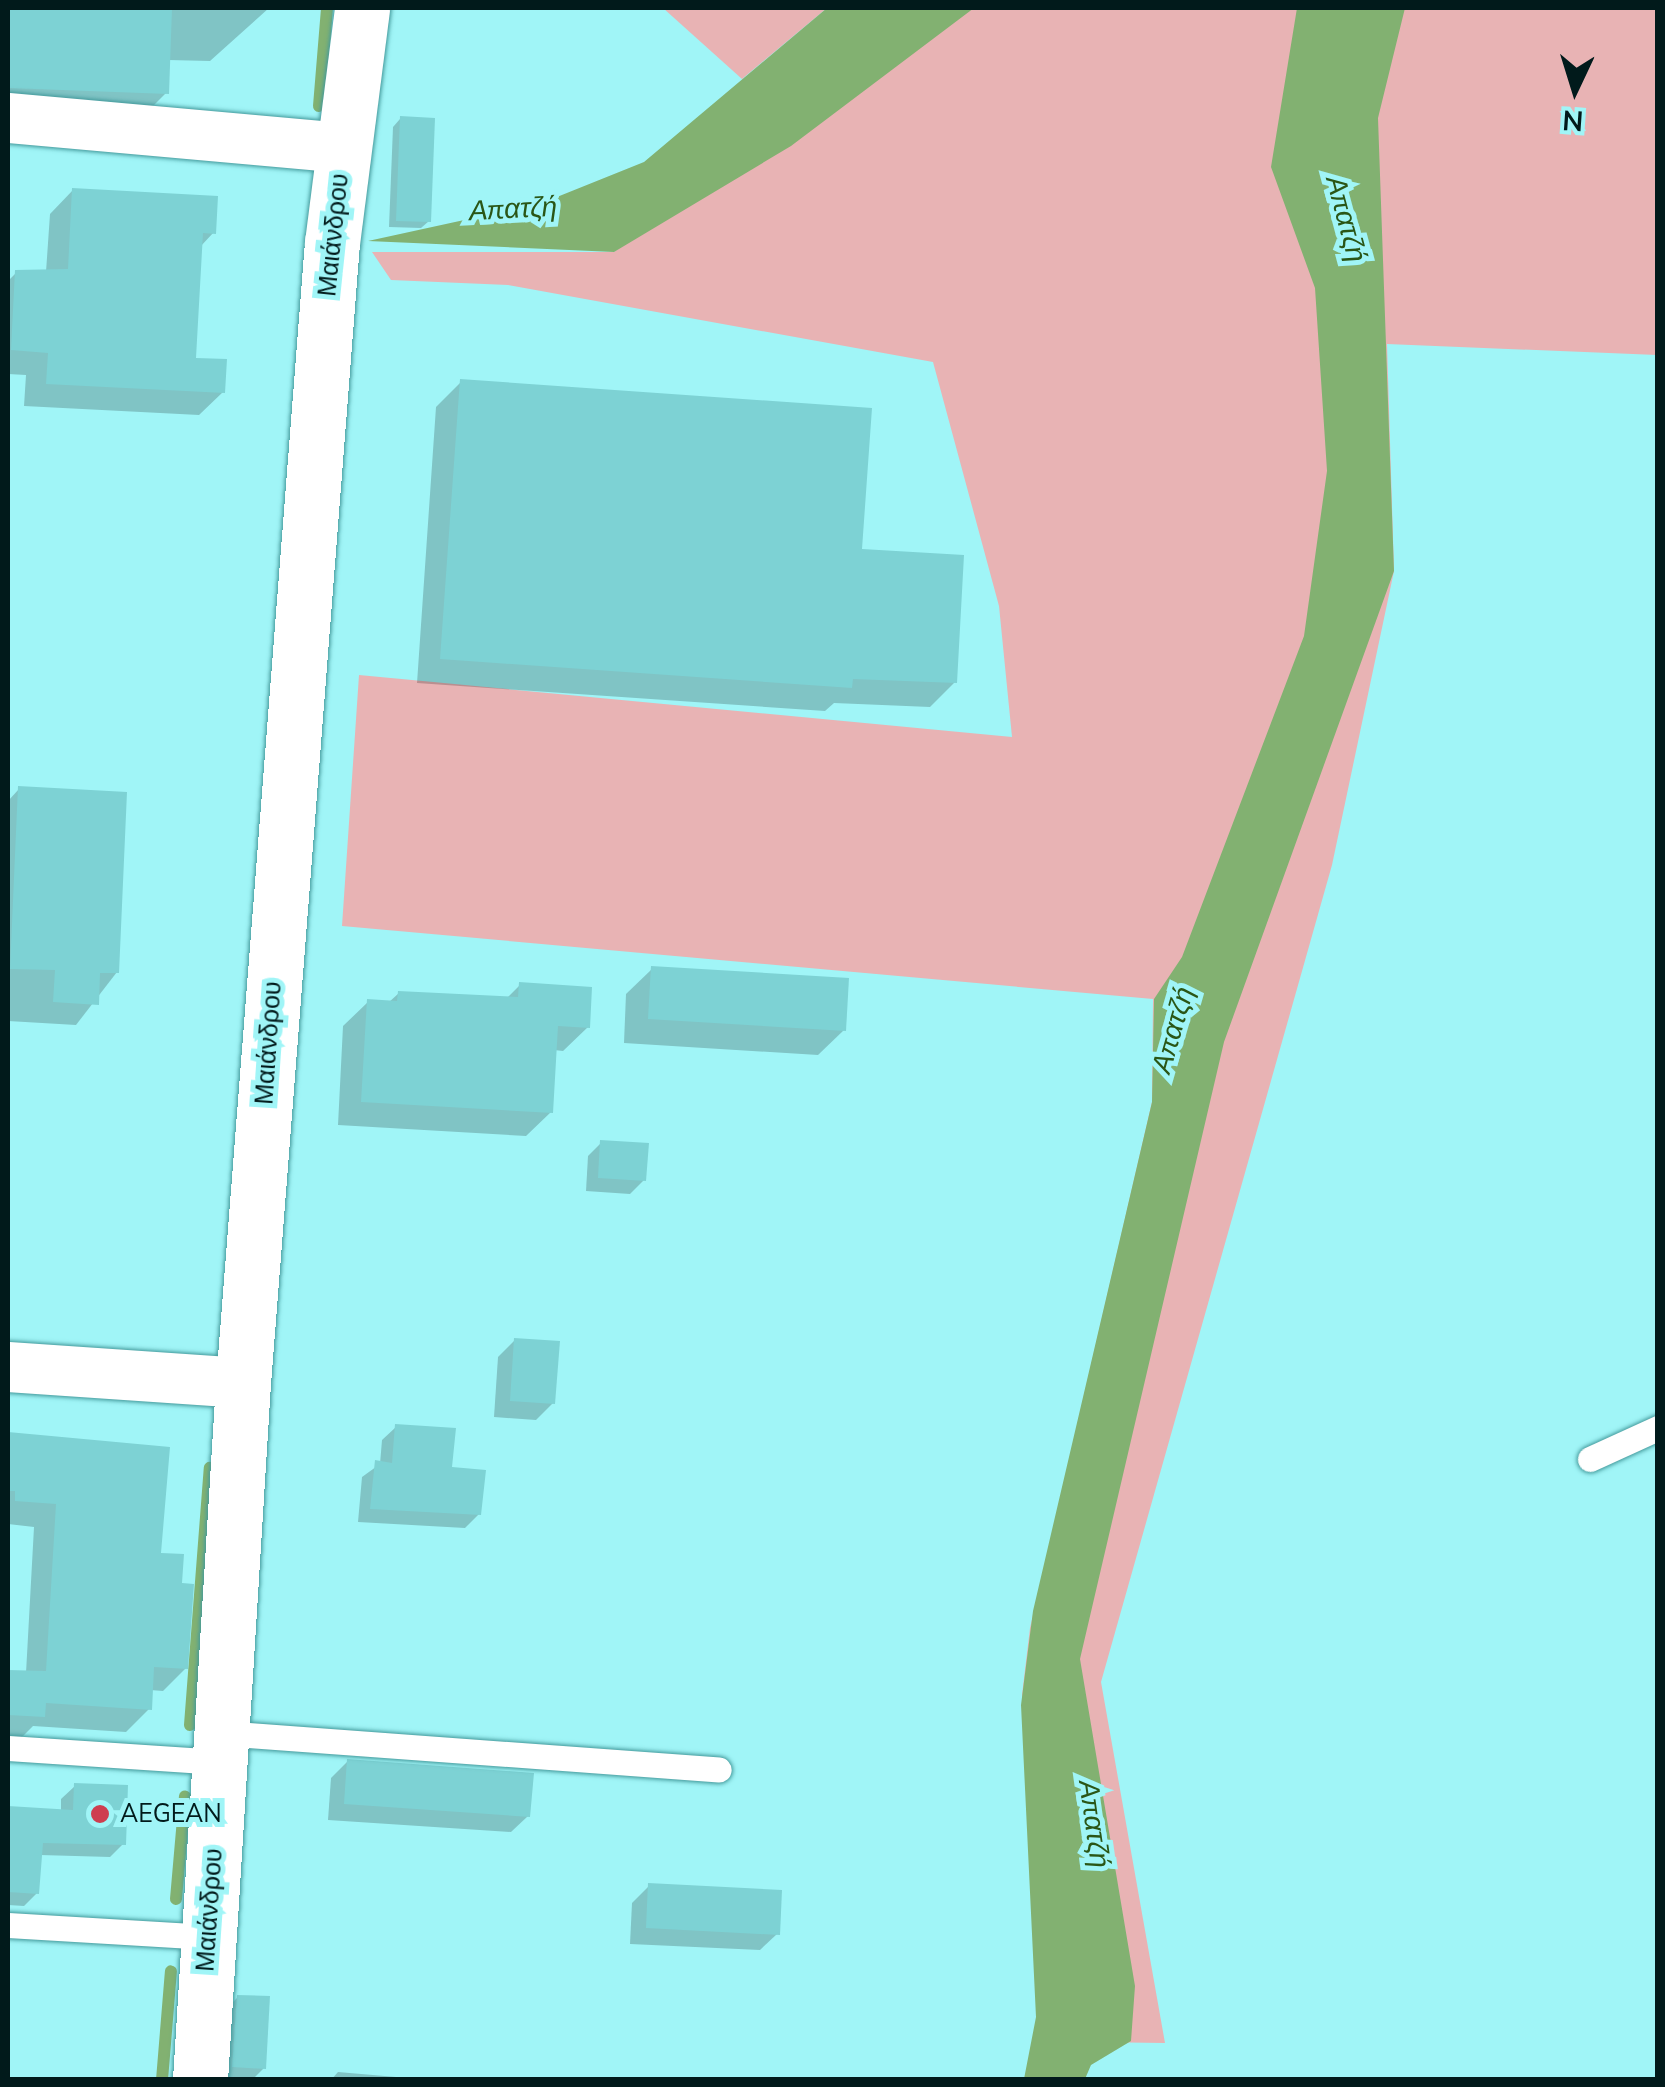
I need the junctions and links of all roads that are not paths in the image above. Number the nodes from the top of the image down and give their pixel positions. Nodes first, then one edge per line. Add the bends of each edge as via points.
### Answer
1 (362, 8) edge
2 (8, 118) edge
3 (343, 148) junction
4 (8, 1367) edge
5 (243, 1384) junction
6 (1658, 1428) edge
7 (1590, 1459) dead end
8 (8, 1748) edge
9 (220, 1748) junction
10 (719, 1770) dead end
11 (8, 1925) edge
12 (208, 1937) junction
13 (200, 2080) edge

1 - 3 main road, Μαιάνδρου
2 - 3 street
3 - 5 main road, Μαιάνδρου
4 - 5 street
5 - 9 main road, Μαιάνδρου
6 - 7 lane
8 - 9 lane
9 - 10 lane
9 - 12 main road, Μαιάνδρου
11 - 12 lane
12 - 13 main road, Μαιάνδρου

